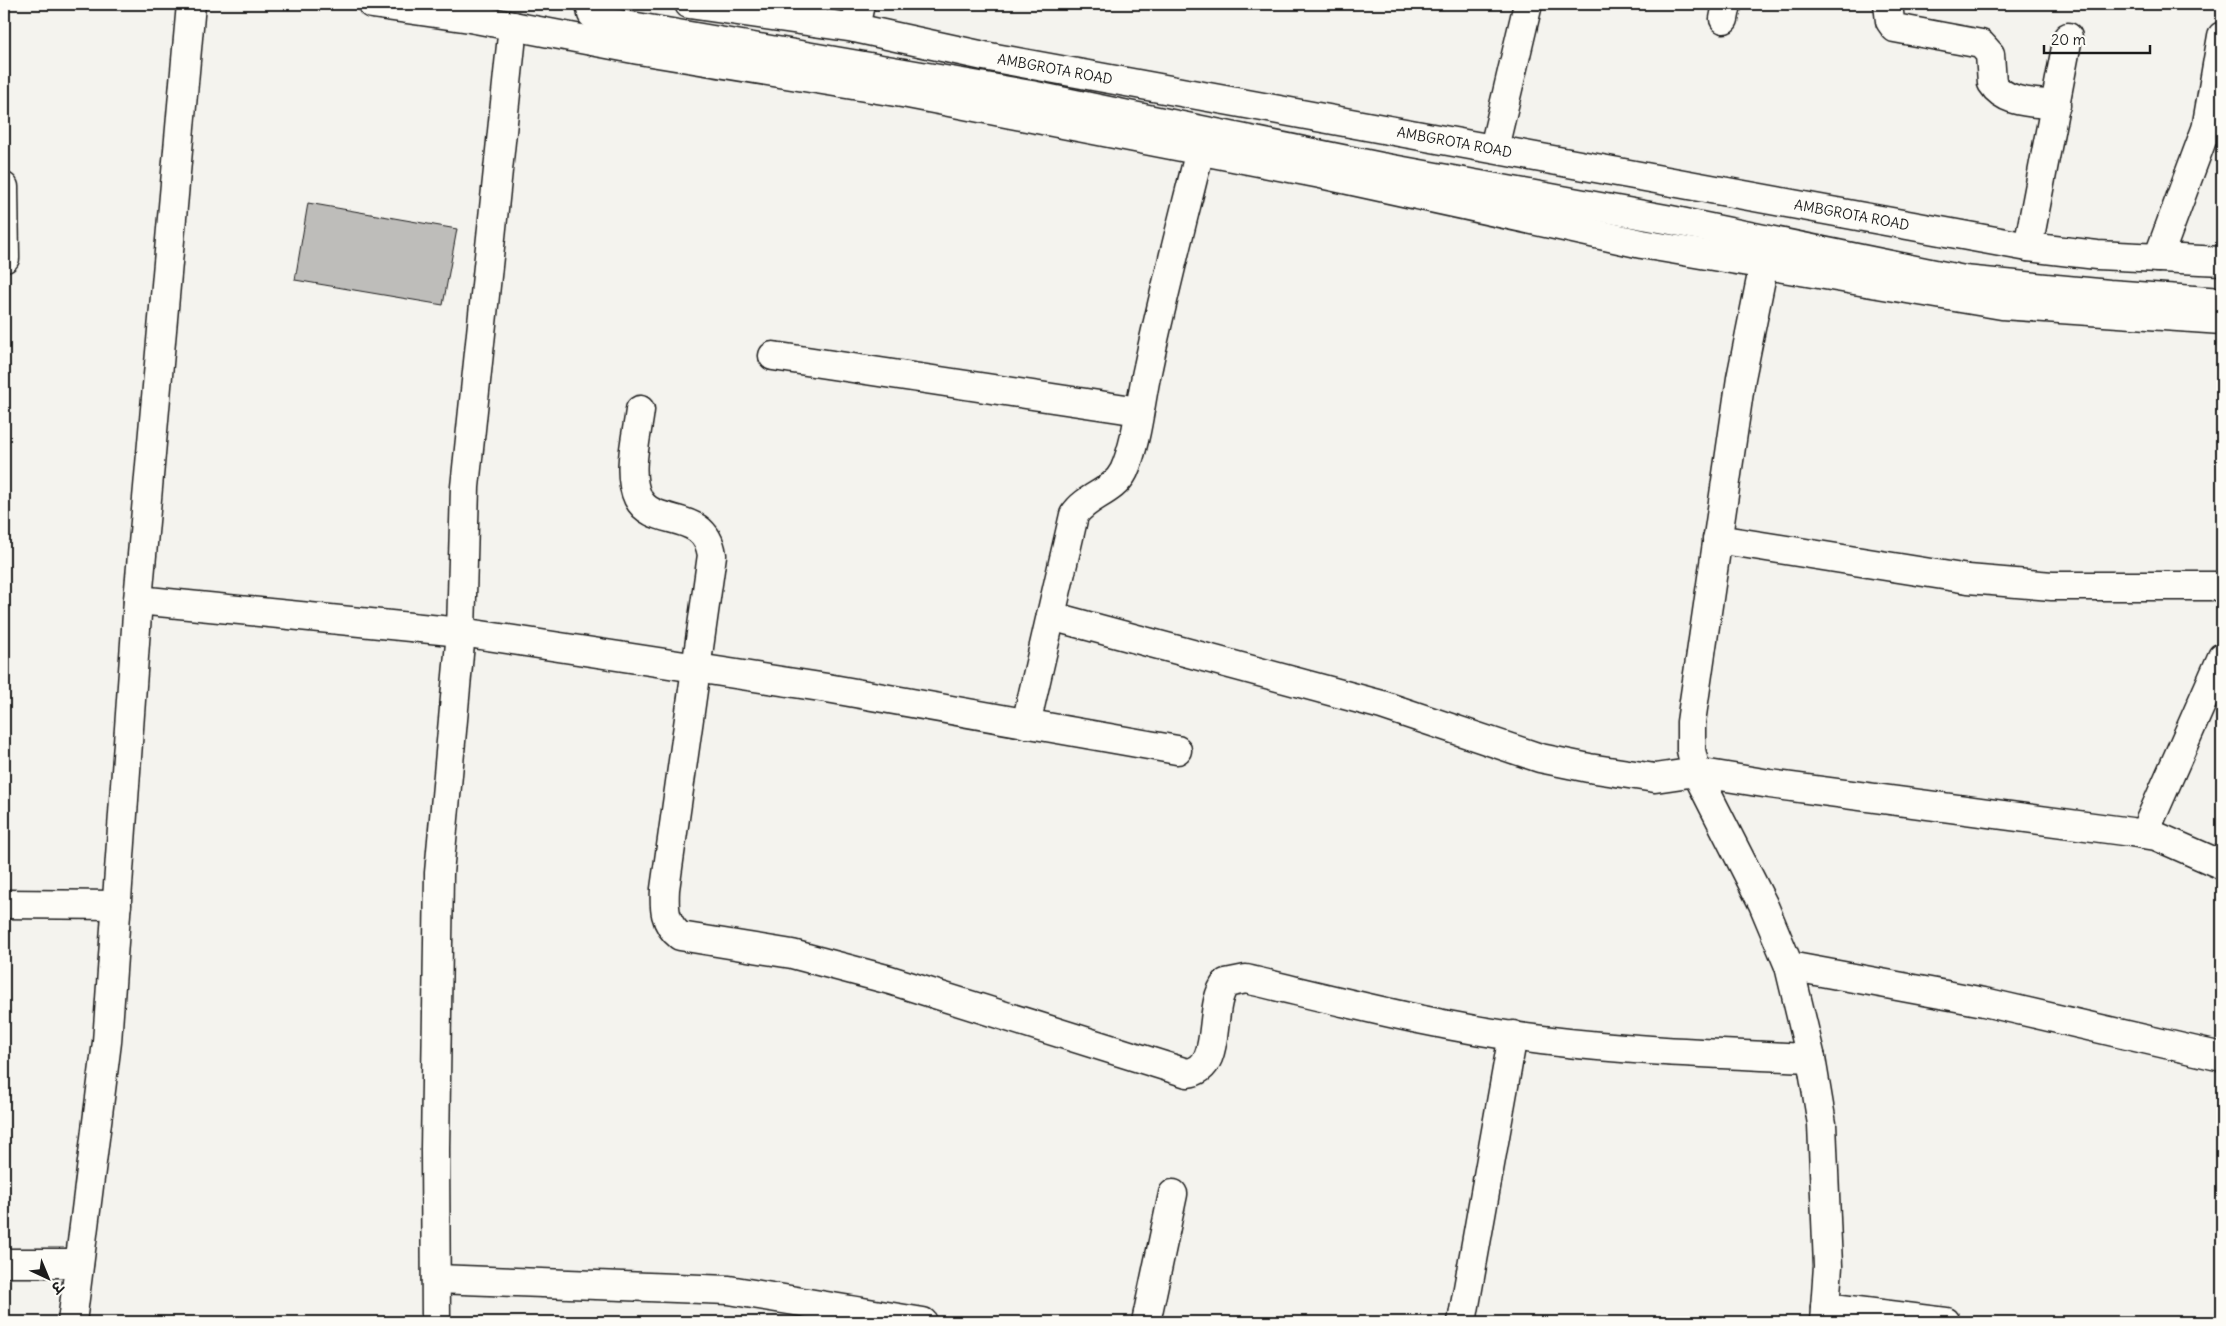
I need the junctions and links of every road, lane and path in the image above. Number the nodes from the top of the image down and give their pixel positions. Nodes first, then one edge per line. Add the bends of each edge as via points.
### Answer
1 (191, 4) edge
2 (372, 4) edge
3 (590, 4) edge
4 (689, 4) edge
5 (1528, 4) edge
6 (1888, 4) edge
7 (858, 16) edge
8 (513, 26) junction
9 (2222, 36) edge
10 (2068, 37) dead end
11 (2056, 104) junction
12 (1494, 148) junction
13 (1200, 150) junction
14 (4, 187) edge
15 (2028, 248) junction
16 (5, 258) dead end
17 (2158, 258) junction
18 (2222, 261) edge
19 (1764, 264) junction
20 (2222, 302) edge
21 (2222, 320) edge
22 (773, 356) dead end
23 (640, 410) dead end
24 (1139, 411) junction
25 (1717, 539) junction
26 (2222, 586) edge
27 (138, 600) junction
28 (1051, 616) junction
29 (461, 632) junction
30 (2222, 657) edge
31 (698, 669) junction
32 (1026, 724) junction
33 (1177, 750) dead end
34 (1696, 772) junction
35 (2144, 834) junction
36 (2222, 865) edge
37 (4, 904) edge
38 (116, 905) junction
39 (1789, 966) junction
40 (1513, 1035) junction
41 (2222, 1057) edge
42 (1811, 1058) junction
43 (1173, 1194) dead end
44 (4, 1263) edge
45 (79, 1263) junction
46 (436, 1279) junction
47 (1824, 1315) edge
48 (72, 1322) edge
49 (436, 1322) edge
50 (922, 1322) edge
51 (1146, 1322) edge
52 (1462, 1322) edge
53 (1946, 1322) edge

1 - 27 street
2 - 8 street
3 - 20 street via 592,14 602,21 1031,95 1381,167 1672,220 1964,280
4 - 7 street, AMBGROTA ROAD
5 - 12 street
6 - 11 street via 1890,21 1895,28 1981,44 1990,54 1992,83 2004,96
7 - 12 street, AMBGROTA ROAD via 984,56
8 - 13 street via 908,94
8 - 29 street via 464,487
9 - 17 street via 2206,129
10 - 11 street
11 - 15 street
12 - 15 street, AMBGROTA ROAD
13 - 19 street via 1642,244
13 - 24 street
14 - 16 street
15 - 17 street, AMBGROTA ROAD
17 - 18 street, AMBGROTA ROAD
19 - 21 street via 2002,304
19 - 25 street via 1741,378
22 - 24 street
23 - 31 street via 633,464 633,482 638,497 648,510 699,529 711,546
24 - 28 street via 1131,448 1118,481 1088,500 1074,515
25 - 26 street via 1968,579 2052,586
25 - 34 street via 1691,722 1691,750
27 - 29 street
27 - 38 street
28 - 32 street
28 - 34 street via 1382,705 1540,758 1655,778
29 - 31 street
29 - 46 street via 439,873
30 - 35 street
31 - 32 street via 827,688
31 - 40 street via 665,889 666,919 680,936 792,954 890,980 1187,1073 1197,1072 1208,1061 1220,989 1226,982 1237,979 1246,978 1389,1013
32 - 33 street
34 - 35 street
34 - 39 street via 1763,904
35 - 36 street via 2156,836
37 - 38 street
38 - 45 street via 107,1042
39 - 41 street via 1984,1002
39 - 42 street
40 - 42 street via 1712,1054
40 - 52 street
42 - 47 street via 1822,1124 1828,1266
43 - 51 street
44 - 45 street
45 - 48 street
46 - 49 street
46 - 50 street via 729,1290
47 - 53 street

